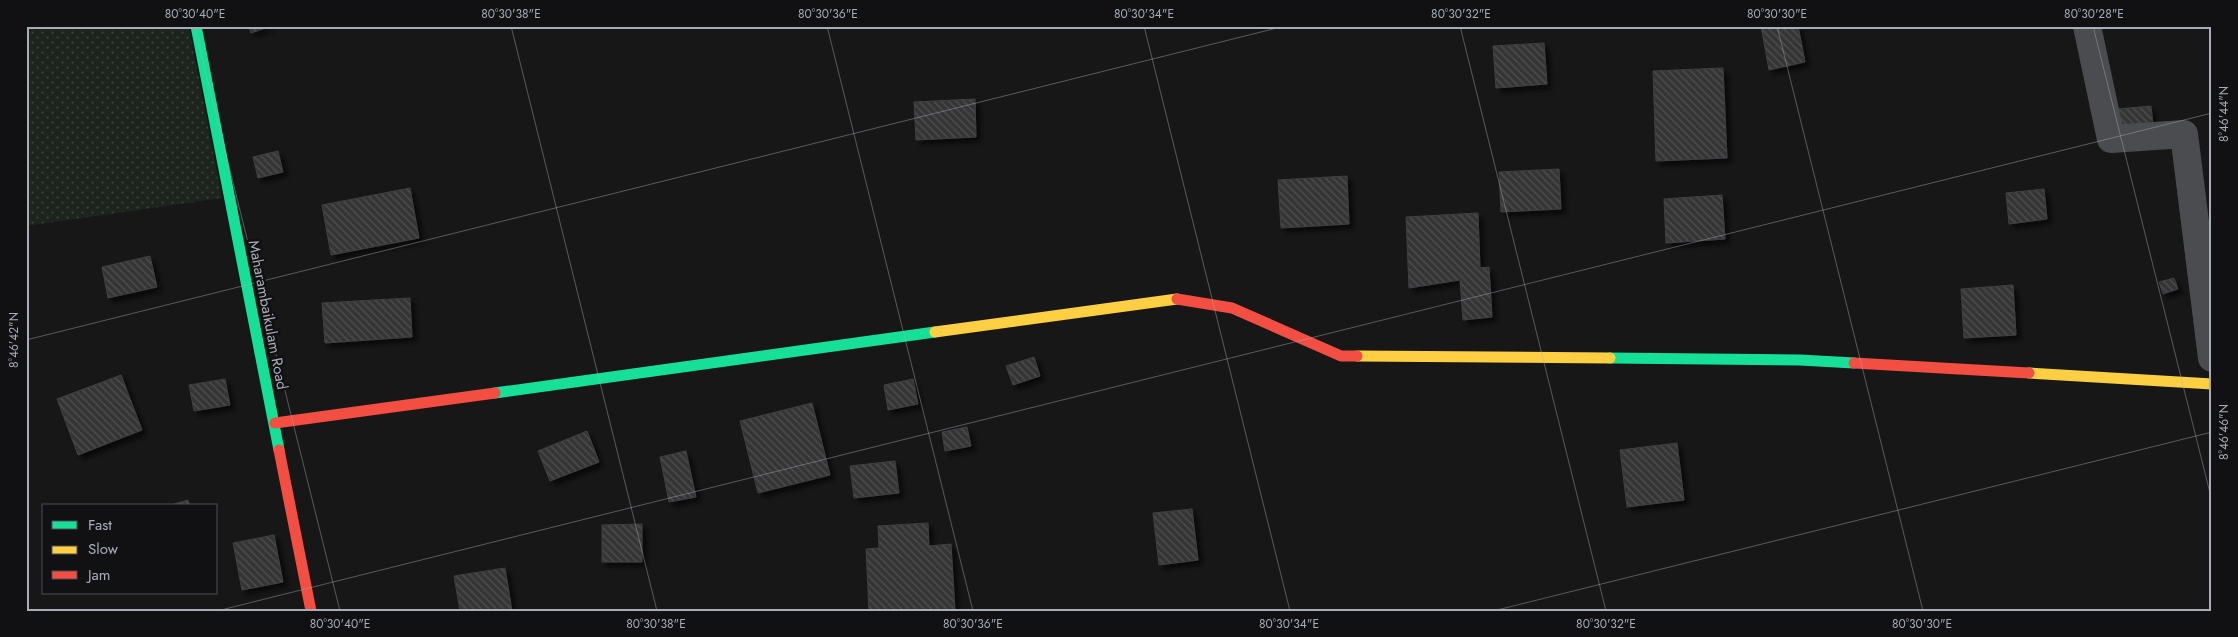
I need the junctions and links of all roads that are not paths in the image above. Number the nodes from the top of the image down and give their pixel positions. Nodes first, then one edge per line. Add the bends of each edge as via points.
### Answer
1 (196, 26) edge
2 (2087, 26) edge
3 (2212, 358) edge
4 (2212, 384) edge
5 (275, 424) junction
6 (311, 611) edge

1 - 5 street, Maharambaikulam Road
2 - 3 street via 2111,139 2184,134
4 - 5 street via 1800,360 1342,356 1232,308 1179,299
5 - 6 street, Maharambaikulam Road

